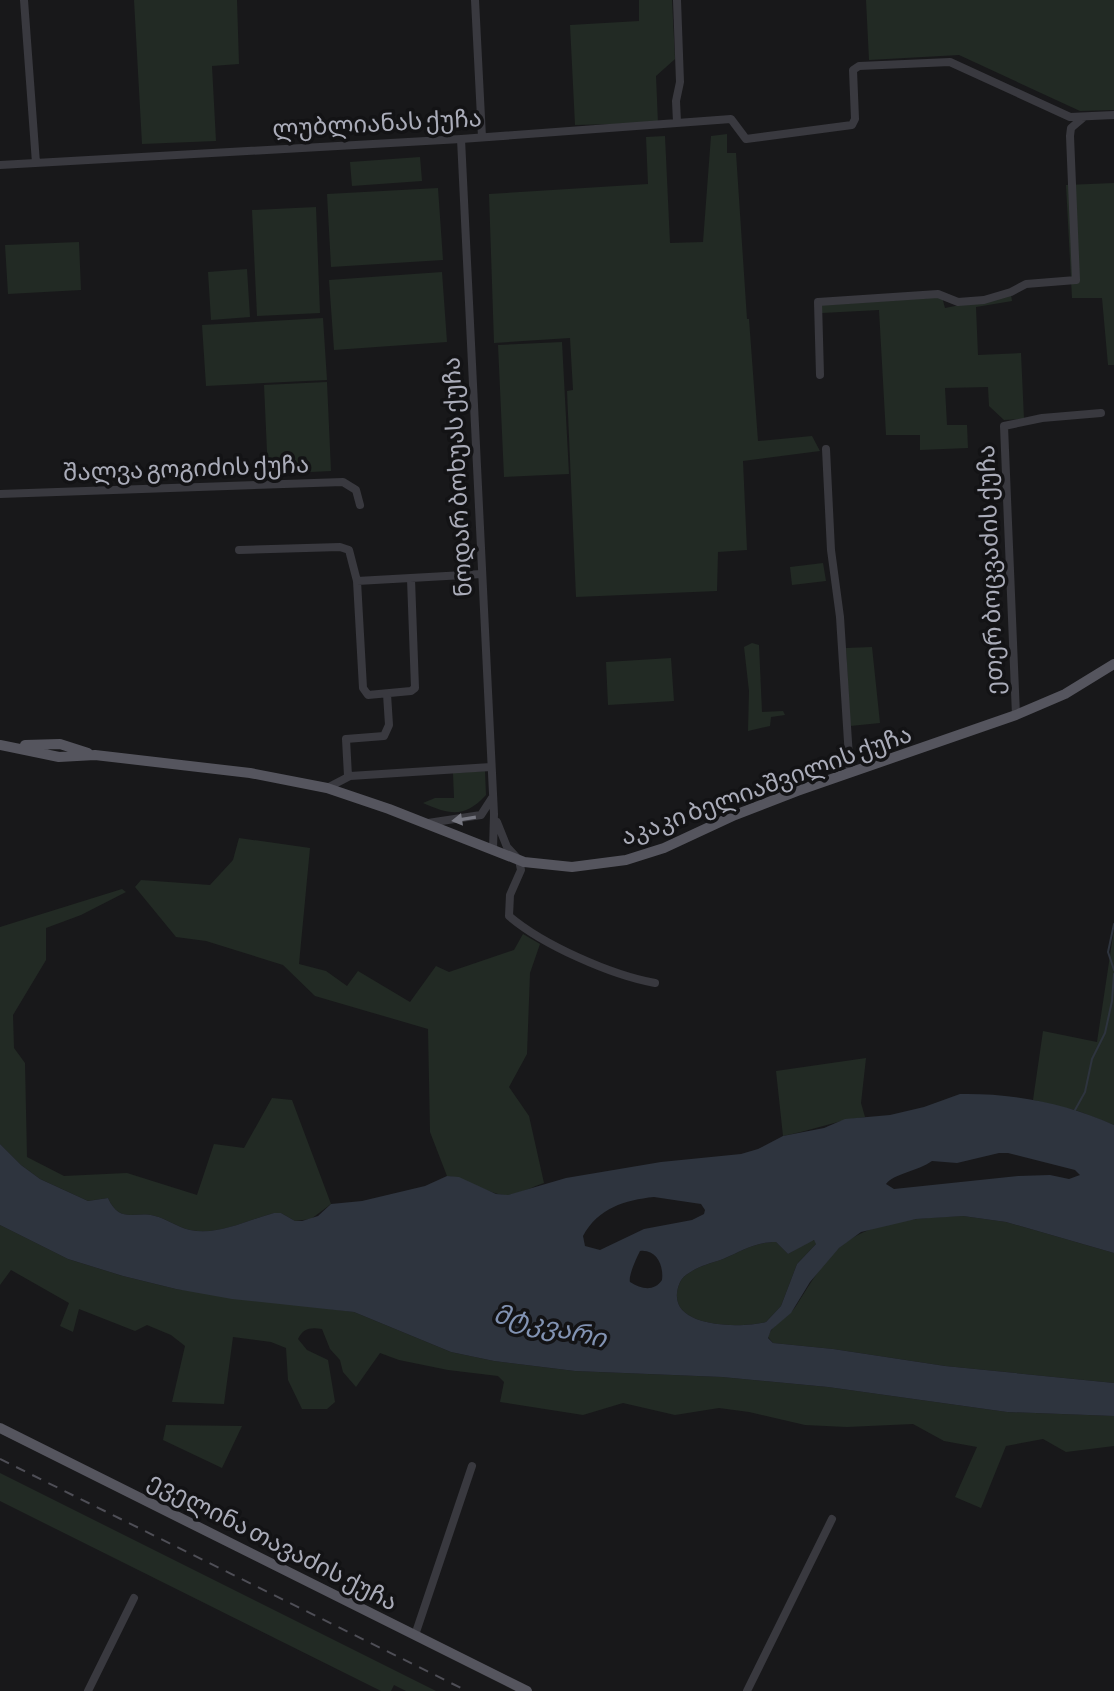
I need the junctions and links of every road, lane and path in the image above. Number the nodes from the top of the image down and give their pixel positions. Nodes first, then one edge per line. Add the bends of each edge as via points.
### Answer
1 (24, 0) edge
2 (475, 0) edge
3 (677, 0) edge
4 (1114, 115) edge
5 (1085, 117) junction
6 (677, 122) junction
7 (482, 137) junction
8 (461, 139) junction
9 (36, 163) junction
10 (0, 165) edge
11 (820, 375) dead end
12 (1101, 413) dead end
13 (826, 449) dead end
14 (0, 494) edge
15 (360, 505) dead end
16 (239, 550) dead end
17 (482, 574) junction
18 (411, 579) junction
19 (357, 581) junction
20 (1114, 664) edge
21 (387, 694) junction
22 (1016, 715) junction
23 (60, 744) junction
24 (2, 745) edge
25 (95, 755) junction
26 (59, 757) junction
27 (491, 767) junction
28 (850, 773) junction
29 (348, 776) junction
30 (327, 788) junction
31 (493, 797) junction
32 (494, 814) junction
33 (426, 823) junction
34 (493, 850) junction
35 (519, 860) junction
36 (655, 983) dead end
37 (0, 1428) edge
38 (472, 1466) dead end
39 (832, 1519) dead end
40 (134, 1598) dead end
41 (415, 1635) junction
42 (88, 1691) edge
43 (527, 1691) edge
44 (747, 1691) edge

1 - 9 street
2 - 7 street
3 - 6 street
4 - 5 street
5 - 6 street, ლუბლიანას ქუჩა via 1070,117 950,62 859,66 853,70 852,125 746,139 731,119
5 - 11 street via 1071,128 1070,136 1076,280 1026,284 984,300 958,302 938,294 818,302
6 - 7 street, ლუბლიანას ქუჩა
7 - 8 street, ლუბლიანას ქუჩა
8 - 9 street, ლუბლიანას ქუჩა
8 - 17 street, ნოდარ ბოხუას ქუჩა
9 - 10 street, ლუბლიანას ქუჩა
12 - 22 street, ეთერ ბოცვაძის ქუჩა via 1004,426
13 - 28 street
14 - 15 street, შალვა გოგიძის ქუჩა via 343,482 356,490
16 - 19 street via 340,547 349,550
17 - 18 street
17 - 27 street, ნოდარ ბოხუას ქუჩა
18 - 19 street
18 - 21 street via 416,684 411,691
19 - 21 street via 364,691
20 - 22 main road, აკაკი ბელიაშვილის ქუჩა
21 - 29 street via 389,725 384,736 346,739
22 - 28 main road, აკაკი ბელიაშვილის ქუჩა
23 - 24 main road, აკაკი ბელიაშვილის ქუჩა
23 - 25 main road, აკაკი ბელიაშვილის ქუჩა
23 - 26 street
24 - 26 main road, აკაკი ბელიაშვილის ქუჩა
25 - 26 main road, აკაკი ბელიაშვილის ქუჩა
25 - 30 main road, აკაკი ბელიაშვილის ქუჩა via 250,773
27 - 29 street
27 - 31 street, ნოდარ ბოხუას ქუჩა
28 - 35 main road, აკაკი ბელიაშვილის ქუჩა via 626,860 572,867
29 - 30 street
30 - 33 main road, აკაკი ბელიაშვილის ქუჩა
31 - 32 street, ნოდარ ბოხუას ქუჩა
31 -> 33 street via 481,815
32 - 34 street, ნოდარ ბოხუას ქუჩა
32 - 35 street via 507,847
33 - 34 main road, აკაკი ბელიაშვილის ქუჩა
34 - 35 main road, აკაკი ბელიაშვილის ქუჩა
35 - 36 street via 509,916 571,953 627,978
37 - 41 main road, ეველინა თავაძის ქუჩა
38 - 41 street
39 - 44 street
40 - 42 street
41 - 43 main road, ეველინა თავაძის ქუჩა

